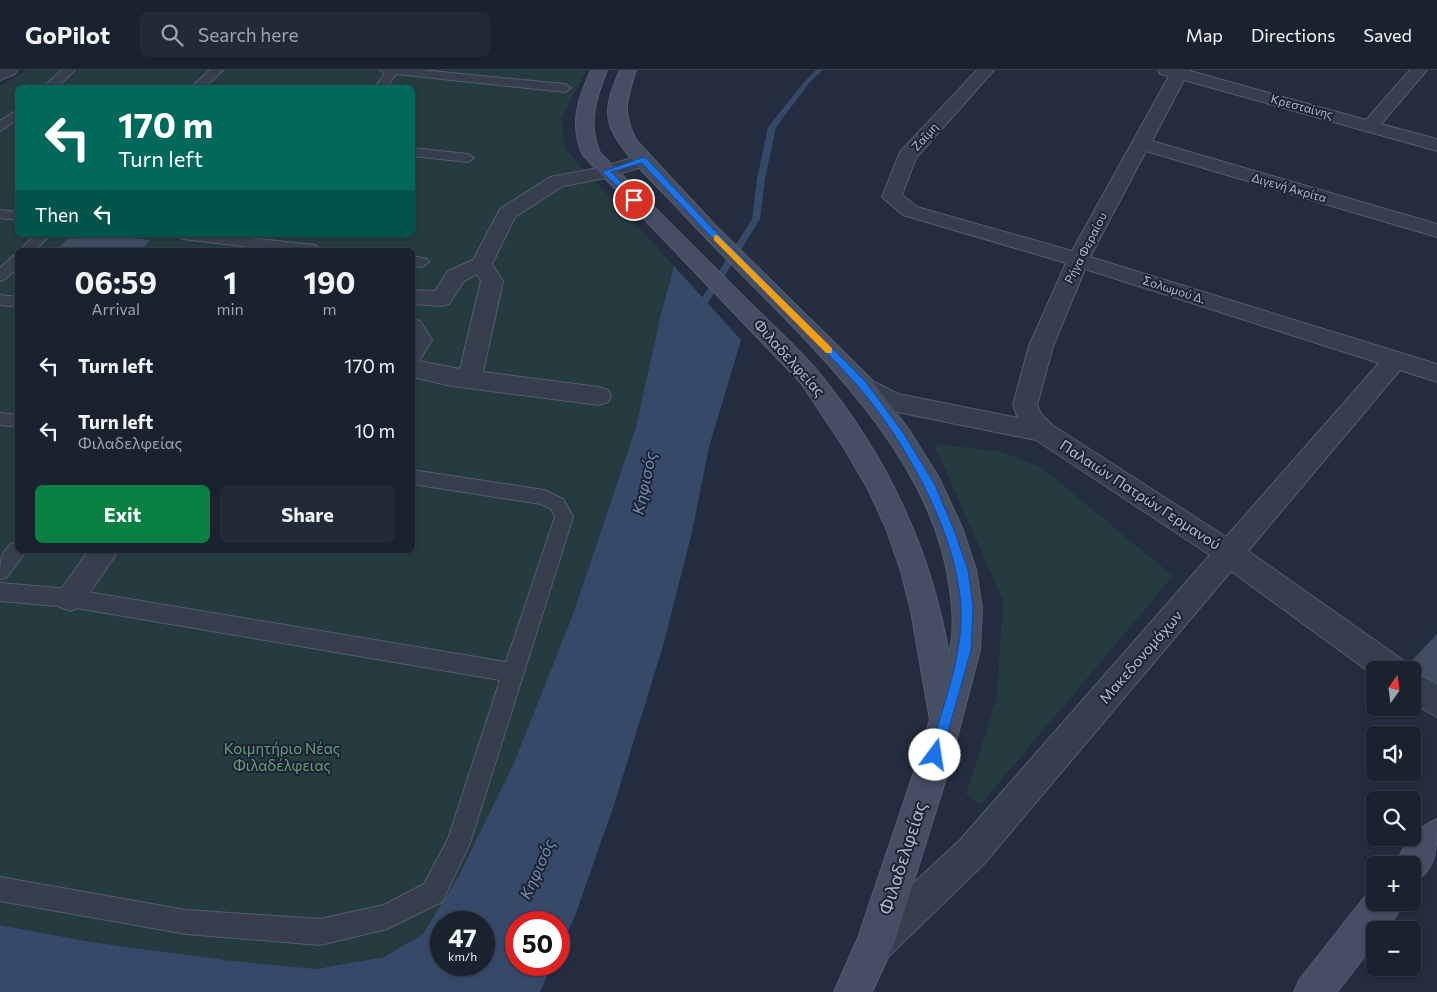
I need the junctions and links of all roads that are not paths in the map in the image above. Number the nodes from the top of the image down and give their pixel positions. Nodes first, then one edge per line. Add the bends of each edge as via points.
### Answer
1 (8, 70) edge
2 (69, 70) edge
3 (217, 70) edge
4 (391, 70) edge
5 (599, 70) edge
6 (628, 70) edge
7 (986, 70) edge
8 (1419, 70) edge
9 (1176, 71) edge
10 (0, 74) edge
11 (52, 85) edge
12 (200, 85) edge
13 (382, 85) edge
14 (565, 88) dead end
15 (15, 115) edge
16 (1370, 126) junction
17 (0, 127) edge
18 (1142, 144) junction
19 (1437, 145) edge
20 (415, 152) edge
21 (468, 158) dead end
22 (644, 160) junction
23 (606, 172) junction
24 (910, 211) joint
25 (0, 214) edge
26 (15, 216) edge
27 (1437, 231) edge
28 (41, 237) edge
29 (202, 237) edge
30 (257, 243) edge
31 (29, 248) edge
32 (299, 248) edge
33 (1078, 260) junction
34 (15, 262) edge
35 (481, 264) junction
36 (0, 276) edge
37 (415, 297) edge
38 (0, 300) edge
39 (15, 302) edge
40 (415, 332) edge
41 (415, 349) edge
42 (1395, 360) junction
43 (415, 369) edge
44 (1437, 373) edge
45 (470, 380) junction
46 (861, 384) junction
47 (599, 396) dead end
48 (0, 419) edge
49 (15, 421) edge
50 (1043, 432) junction
51 (415, 477) edge
52 (15, 553) edge
53 (102, 553) edge
54 (1230, 554) junction
55 (0, 571) edge
56 (0, 592) edge
57 (70, 598) junction
58 (1379, 661) edge
59 (514, 673) junction
60 (1421, 691) edge
61 (1437, 702) edge
62 (944, 720) junction
63 (1437, 836) edge
64 (1420, 856) edge
65 (0, 889) edge
66 (1377, 911) edge
67 (876, 944) junction
68 (853, 992) edge
69 (1313, 992) edge

1 - 10 street
2 - 11 lane
3 - 12 lane
4 - 13 lane
4 - 14 lane
5 - 23 main road, Φιλαδελφείας via 586,107 584,136 592,155
6 - 22 main road, Φιλαδελφείας via 619,94 617,114 623,133
7 - 24 street, Ζαΐμη via 907,156 892,197
8 - 16 street
9 - 16 street, Κρεσταίνης
9 - 18 street, Ρήγα Φεραίου
15 - 17 lane
16 - 19 street, Κρεσταίνης
18 - 27 street, Διγενή Ακρίτα
18 - 33 street, Ρήγα Φεραίου
20 - 21 lane
22 - 23 street
22 - 46 main road, Φιλαδελφείας
23 - 35 street via 557,181 507,213
23 - 62 main road, Φιλαδελφείας via 786,352 832,407 894,513 910,551 922,592
24 - 33 street, Σολωμού Δ.
25 - 26 lane
28 - 31 lane
29 - 30 lane
30 - 32 lane
33 - 42 street, Σολωμού Δ.
33 - 50 street, Ρήγα Φεραίου via 1041,346 1025,405 1031,419
34 - 36 lane
35 - 37 street via 456,276 441,299
35 - 45 street via 492,282
38 - 39 lane
40 - 41 street via 420,340
42 - 44 street, Σολωμού Δ.
42 - 54 street, Μακεδονομάχων
43 - 45 street
45 - 47 street
46 - 50 street, Παλαιών Πατρών Γερμανού via 892,402
46 - 62 main road, Φιλαδελφείας via 930,485 962,570 967,608 965,650
48 - 49 lane
50 - 54 street, Παλαιών Πατρών Γερμανού
51 - 59 lane via 544,498 557,504 564,517
52 - 55 lane
53 - 57 street
54 - 58 street, Παλαιών Πατρών Γερμανού
54 - 67 street, Μακεδονομάχων via 972,852
56 - 57 lane
57 - 59 lane
59 - 65 lane via 458,843 433,893 387,917 320,932 301,931 186,922
60 - 61 street
62 - 67 main road, Φιλαδελφείας via 931,772
63 - 64 main road
66 - 69 main road
67 - 68 main road, Φιλαδελφείας

